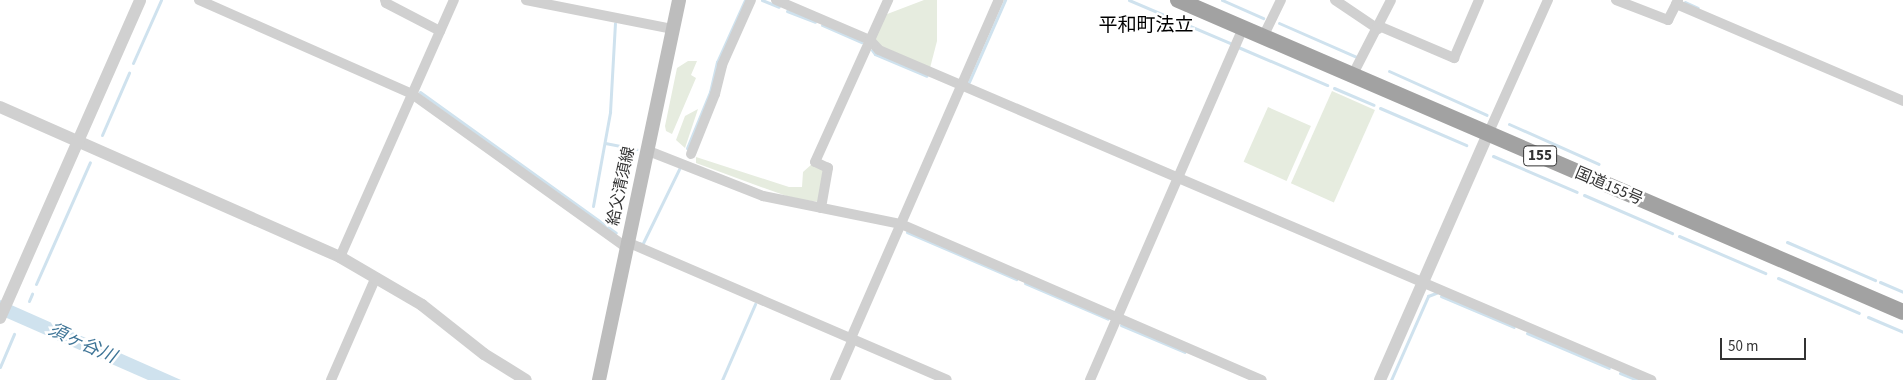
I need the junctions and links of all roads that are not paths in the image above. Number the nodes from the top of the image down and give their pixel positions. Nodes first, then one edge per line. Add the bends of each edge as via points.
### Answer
1 (140, 0) edge
2 (199, 0) edge
3 (386, 0) edge
4 (454, 0) edge
5 (526, 0) edge
6 (679, 0) edge
7 (751, 0) edge
8 (888, 0) edge
9 (999, 0) edge
10 (1178, 0) edge
11 (1281, 0) edge
12 (1335, 0) edge
13 (1392, 0) edge
14 (1480, 0) edge
15 (1548, 0) edge
16 (1616, 0) edge
17 (782, 1) edge
18 (1677, 2) edge
19 (1379, 27) junction
20 (1243, 28) junction
21 (673, 29) junction
22 (440, 31) junction
23 (1264, 37) junction
24 (870, 40) junction
25 (1352, 76) junction
26 (962, 84) junction
27 (412, 94) junction
28 (1903, 101) edge
29 (0, 107) edge
30 (1488, 134) junction
31 (78, 141) junction
32 (646, 150) junction
33 (691, 154) dead end
34 (1178, 178) junction
35 (821, 208) junction
36 (901, 224) junction
37 (627, 245) junction
38 (340, 256) junction
39 (376, 277) junction
40 (1423, 282) junction
41 (1903, 312) edge
42 (0, 318) edge
43 (1117, 318) junction
44 (852, 339) junction
45 (331, 380) edge
46 (526, 380) edge
47 (598, 380) edge
48 (835, 380) edge
49 (948, 380) edge
50 (1090, 380) edge
51 (1262, 380) edge
52 (1380, 380) edge
53 (1651, 380) edge

1 - 31 street
2 - 27 street
3 - 22 street via 386,3
4 - 22 street
5 - 21 street
6 - 21 main road, 給父清須線
7 - 33 street via 722,65 715,94
8 - 24 street
9 - 26 street
10 - 20 highway, 国道155号 / 155
11 - 23 street
12 - 19 street
13 - 19 street
14 - 19 street via 1454,58
15 - 30 street
16 - 18 street via 1668,20
17 - 24 street
18 - 28 street
19 - 25 street
20 - 23 highway, 国道155号 / 155
20 - 34 street
21 - 32 main road, 給父清須線
22 - 27 street
23 - 25 highway, 国道155号 / 155
24 - 26 street via 879,50
24 - 35 street via 815,162 828,168
25 - 30 highway, 国道155号 / 155
26 - 34 street
26 - 36 street
27 - 37 street
27 - 38 street
29 - 31 street
30 - 40 street
30 - 41 highway, 国道155号 / 155
31 - 38 street
31 - 42 street
32 - 35 street via 763,196
32 - 37 main road, 給父清須線
34 - 40 street
34 - 43 street
35 - 36 street
36 - 43 street
36 - 44 street
37 - 44 street
37 - 47 main road, 給父清須線
38 - 39 street
39 - 45 street
39 - 46 street via 422,305 484,354
40 - 52 street
40 - 53 street
43 - 50 street
43 - 51 street
44 - 48 street
44 - 49 street

